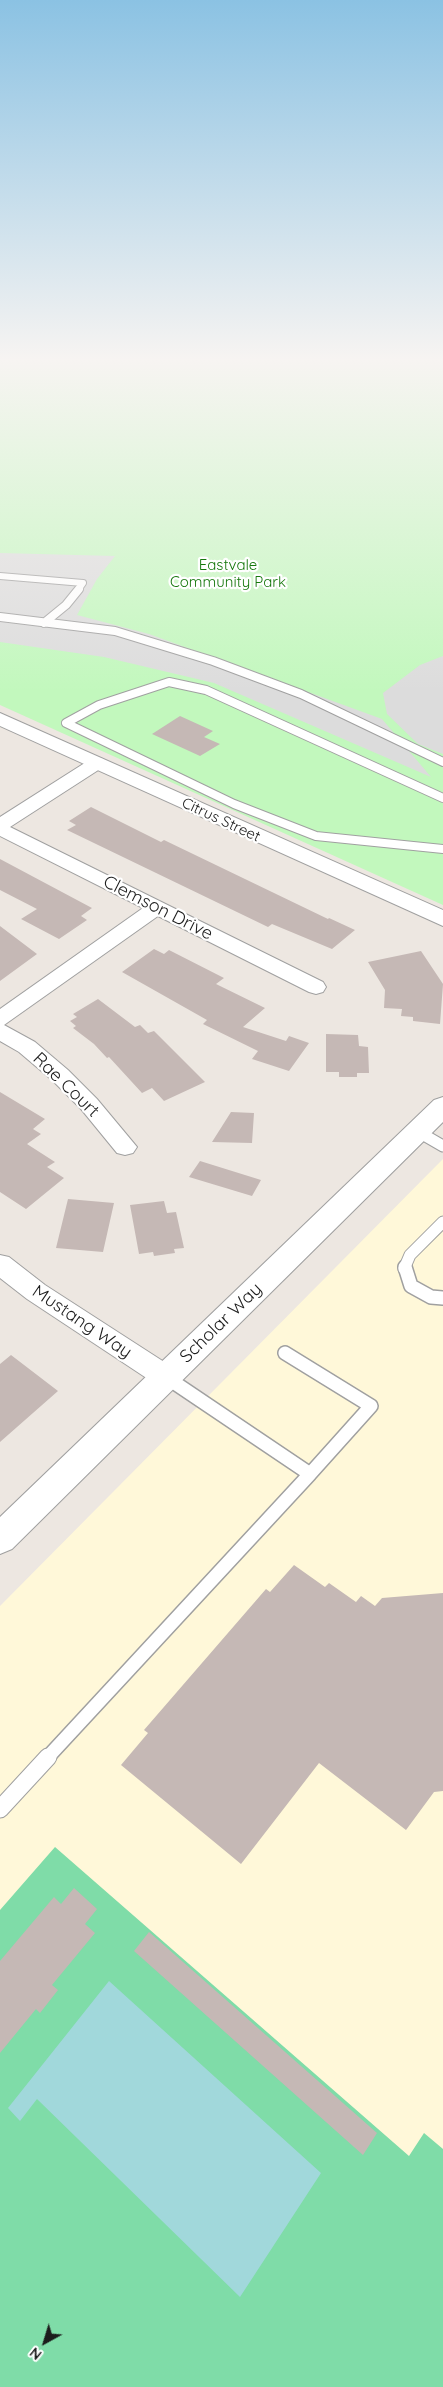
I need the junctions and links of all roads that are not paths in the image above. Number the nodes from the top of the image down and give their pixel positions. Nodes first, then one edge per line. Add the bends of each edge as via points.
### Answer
1 (0, 576) edge
2 (0, 617) edge
3 (44, 622) junction
4 (0, 719) edge
5 (443, 762) edge
6 (96, 763) junction
7 (443, 798) edge
8 (0, 825) edge
9 (0, 829) edge
10 (443, 848) edge
11 (156, 908) junction
12 (443, 919) edge
13 (316, 988) dead end
14 (0, 1019) edge
15 (0, 1031) edge
16 (443, 1106) edge
17 (417, 1131) junction
18 (443, 1146) edge
19 (125, 1147) dead end
20 (443, 1222) edge
21 (3, 1272) edge
22 (443, 1298) edge
23 (285, 1353) dead end
24 (166, 1377) junction
25 (310, 1474) junction
26 (0, 1539) edge
27 (0, 1809) edge

1 - 3 lane via 83,583 66,605
2 - 3 lane
3 - 5 lane via 115,631 213,662 301,694
4 - 6 street, Citrus Street
6 - 8 street
6 - 12 street, Citrus Street
7 - 10 lane via 206,690 169,682 99,706 66,723 234,804 316,836
9 - 11 street, Clemson Drive
11 - 13 street, Clemson Drive
11 - 14 street
15 - 19 street, Rae Court via 27,1047 60,1075
16 - 17 street, Scholar Way
17 - 18 lane
17 - 24 street, Scholar Way
20 - 22 lane via 410,1256 404,1269 411,1286 431,1297
21 - 24 street, Mustang Way
23 - 25 lane via 371,1406
24 - 25 lane
24 - 26 street, Scholar Way
25 - 27 lane

